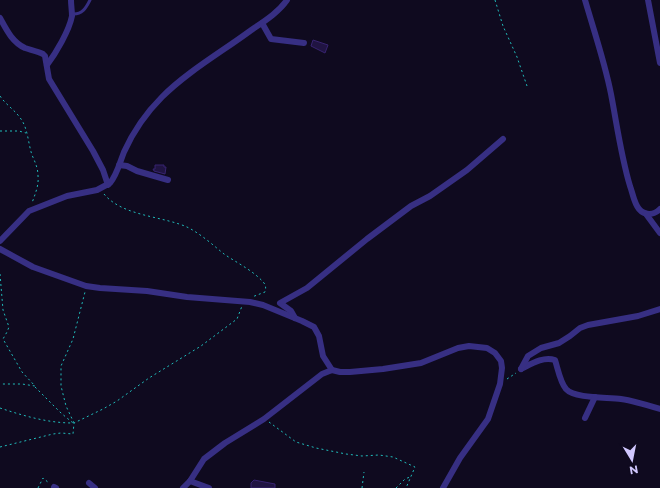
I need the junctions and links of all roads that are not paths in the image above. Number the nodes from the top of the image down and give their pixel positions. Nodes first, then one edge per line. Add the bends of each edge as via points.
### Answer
1 (71, 0) edge
2 (90, 0) edge
3 (287, 0) edge
4 (585, 0) edge
5 (648, 0) edge
6 (72, 14) junction
7 (0, 18) edge
8 (262, 23) junction
9 (304, 43) dead end
10 (660, 63) edge
11 (47, 65) junction
12 (503, 139) dead end
13 (119, 165) junction
14 (168, 180) dead end
15 (108, 185) junction
16 (660, 209) edge
17 (646, 214) junction
18 (660, 233) edge
19 (0, 242) edge
20 (0, 249) edge
21 (660, 309) edge
22 (295, 318) junction
23 (332, 370) junction
24 (595, 397) junction
25 (660, 409) edge
26 (585, 418) dead end
27 (190, 482) junction
28 (88, 484) dead end
29 (95, 488) edge
30 (184, 488) edge
31 (209, 488) edge
32 (443, 488) edge

1 - 6 street
2 - 6 lane via 79,14
3 - 8 street
4 - 17 street via 610,93 625,170 638,208
5 - 10 street
6 - 11 street via 60,45
7 - 11 street via 17,43 43,54
8 - 9 street via 271,39
8 - 13 street via 182,79 161,98 142,120
11 - 15 street via 49,79 96,156
12 - 22 street via 467,170 367,238 307,288 280,303 291,311
13 - 14 street
13 - 15 street
15 - 19 street via 66,196 29,211
16 - 17 street
17 - 18 street
20 - 22 street via 30,265 86,286 263,305
21 - 24 street via 638,316 584,326 559,342 528,356 521,370 550,358 555,360 567,390
22 - 23 street via 316,329 323,356
23 - 27 street via 322,374 264,419 204,459
23 - 32 street via 350,372 421,363 458,348 487,348 499,356 502,368 500,384 488,419 460,458
24 - 25 street via 621,399
24 - 26 street
27 - 30 street
27 - 31 street
28 - 29 street

